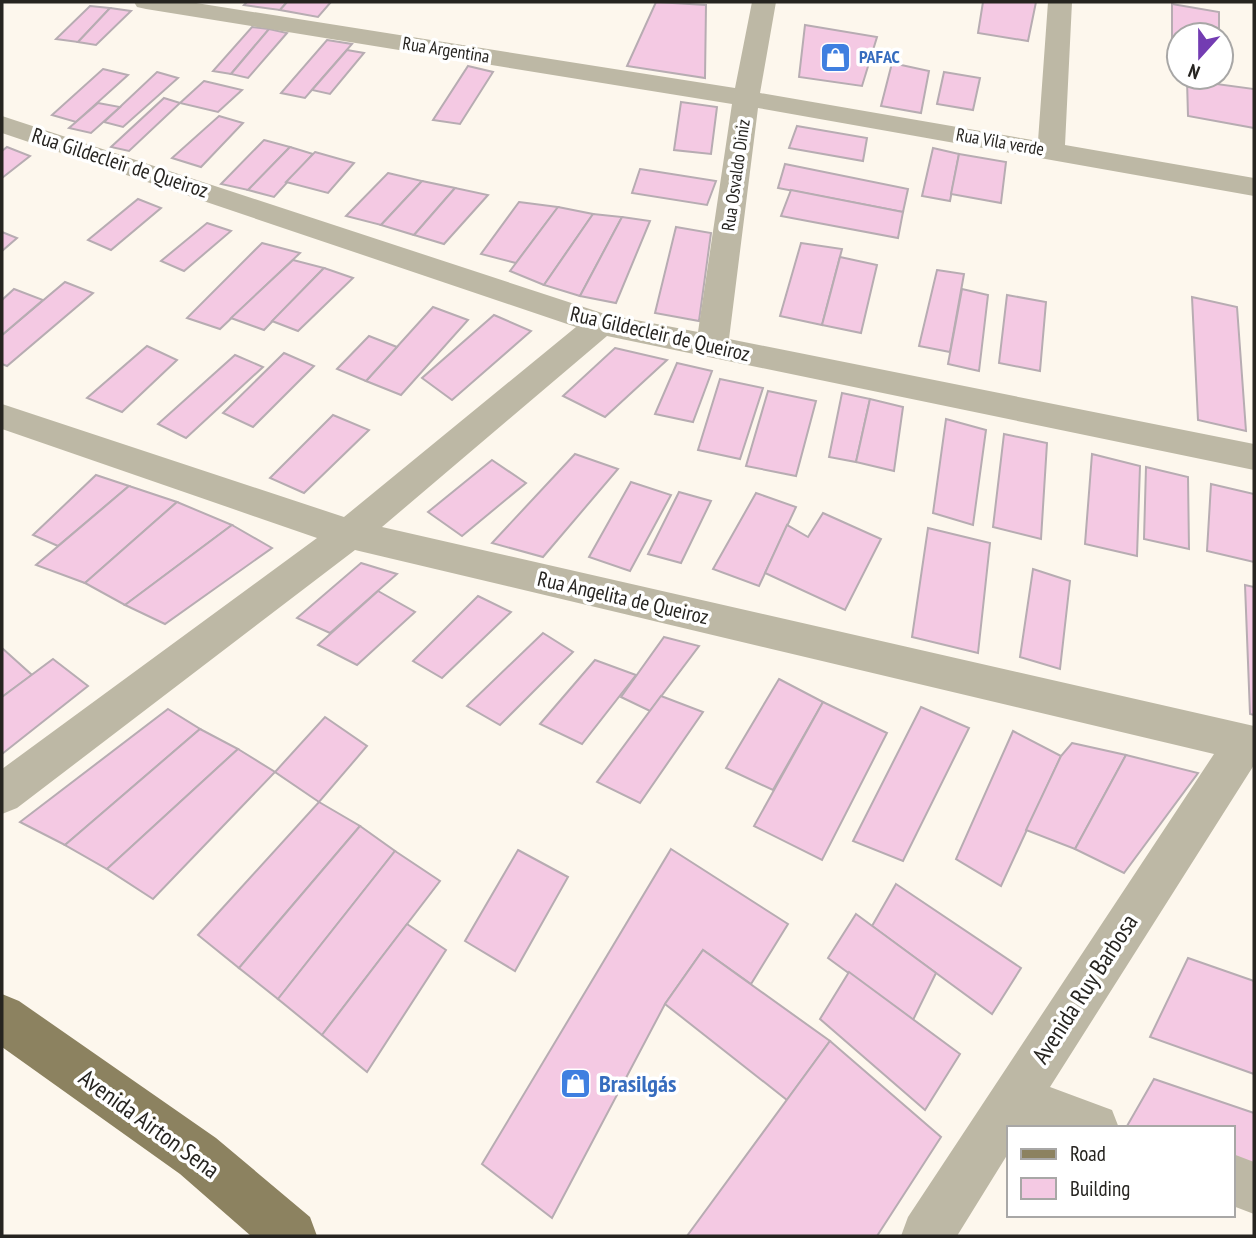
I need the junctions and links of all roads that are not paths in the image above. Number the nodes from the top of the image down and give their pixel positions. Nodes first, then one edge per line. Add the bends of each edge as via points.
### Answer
1 (764, 2) edge
2 (1060, 2) edge
3 (158, 3) edge
4 (746, 98) junction
5 (2, 124) edge
6 (1051, 150) junction
7 (1254, 187) edge
8 (601, 324) junction
9 (712, 348) junction
10 (2, 416) edge
11 (1254, 457) edge
12 (349, 534) junction
13 (1250, 744) edge
14 (2, 794) edge
15 (2, 1018) edge
16 (1014, 1098) junction
17 (1089, 1126) edge
18 (1235, 1181) edge
19 (1254, 1188) edge
20 (291, 1236) edge
21 (927, 1236) edge

1 - 4 street, Rua Osvaldo Diniz
2 - 6 street
3 - 4 street, Rua Argentina
4 - 6 street, Rua Vila verde
4 - 9 street, Rua Osvaldo Diniz
5 - 8 street, Rua Gildecleir de Queiroz
6 - 7 street, Rua Vila verde
8 - 9 street, Rua Gildecleir de Queiroz
8 - 12 street
9 - 11 street, Rua Gildecleir de Queiroz
10 - 12 street, Rua Angelita de Queiroz
12 - 13 street, Rua Angelita de Queiroz
12 - 14 street
13 - 16 street, Avenida Ruy Barbosa
15 - 20 main road, Avenida Airton Sena via 198,1156
16 - 17 street
16 - 21 street, Avenida Ruy Barbosa
18 - 19 street

